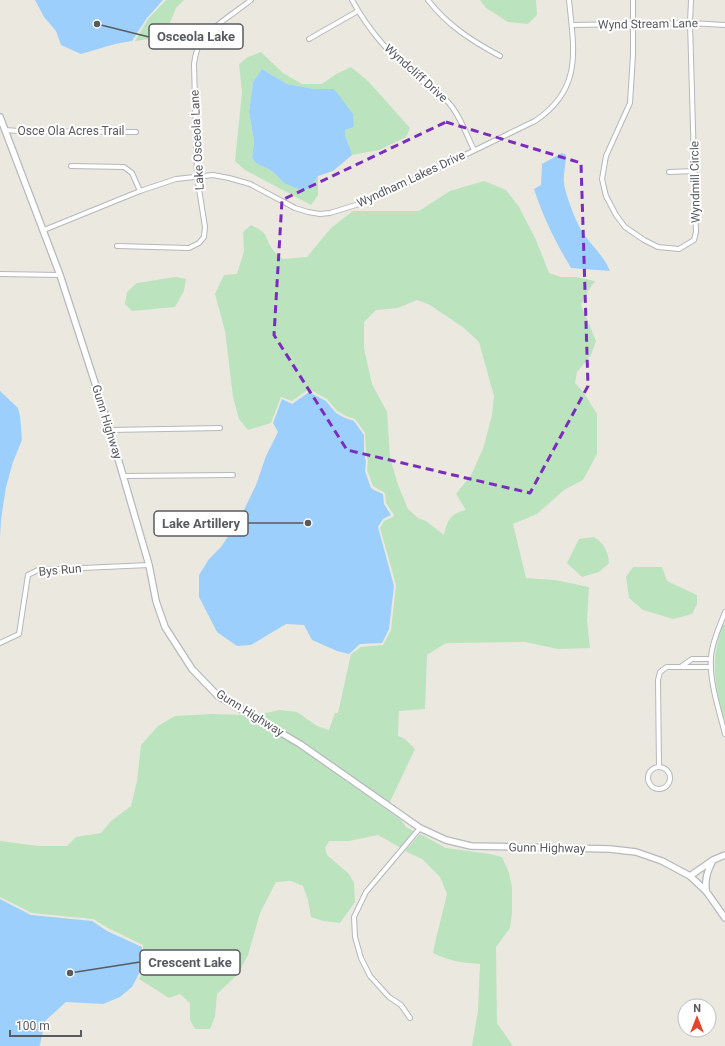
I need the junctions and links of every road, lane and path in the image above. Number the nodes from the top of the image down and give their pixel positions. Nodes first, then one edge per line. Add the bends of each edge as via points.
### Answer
1 (251, 0) edge
2 (352, 0) edge
3 (428, 0) edge
4 (569, 0) edge
5 (633, 0) edge
6 (691, 0) edge
7 (358, 11) junction
8 (690, 23) junction
9 (633, 24) junction
10 (572, 25) junction
11 (725, 25) edge
12 (309, 39) dead end
13 (500, 56) dead end
14 (0, 117) edge
15 (5, 130) junction
16 (136, 132) dead end
17 (474, 150) junction
18 (71, 166) dead end
19 (695, 171) junction
20 (669, 172) dead end
21 (197, 176) junction
22 (140, 191) junction
23 (44, 230) junction
24 (117, 246) dead end
25 (0, 274) edge
26 (60, 275) junction
27 (220, 428) dead end
28 (110, 430) junction
29 (233, 475) dead end
30 (123, 476) junction
31 (149, 565) junction
32 (725, 612) edge
33 (0, 643) edge
34 (711, 659) junction
35 (682, 666) junction
36 (712, 667) junction
37 (725, 734) edge
38 (659, 767) junction
39 (420, 828) junction
40 (725, 855) edge
41 (713, 860) junction
42 (690, 876) junction
43 (706, 891) junction
44 (725, 918) edge
45 (410, 1018) dead end

1 - 21 street, Lake Osceola Lane via 210,31 196,52 194,64
2 - 7 street, Wyndcliff Drive
3 - 13 street via 455,29
4 - 10 street, Wyndham Lakes Drive
5 - 9 street, Wyndmill Circle
6 - 8 street, Wyndmill Circle
7 - 12 street
7 - 17 street, Wyndcliff Drive via 397,60 447,100
8 - 9 street, Wynd Stream Lane
8 - 11 street, Wynd Stream Lane
8 - 19 street, Wyndmill Circle
9 - 10 street, Wynd Stream Lane
9 - 19 street, Wyndmill Circle via 630,102 606,156 602,179 606,196 625,227 658,247 679,249 694,240 696,232
10 - 17 street, Wyndham Lakes Drive via 574,52 570,80 564,93 546,114 535,121
14 - 15 main road, Gunn Highway
15 - 16 street, Osce Ola Acres Trail
15 - 23 main road, Gunn Highway
17 - 21 street, Wyndham Lakes Drive via 372,200 320,214 295,208 250,184 213,175
18 - 22 street via 124,167 132,173
19 - 20 street
21 - 22 street, Wyndham Lakes Drive via 176,179
21 - 24 street, Lake Osceola Lane via 205,227 204,237 199,243 189,248
22 - 23 street, Wyndham Lakes Drive
23 - 26 main road, Gunn Highway
25 - 26 street
26 - 28 main road, Gunn Highway
27 - 28 street
28 - 30 main road, Gunn Highway
29 - 30 street
30 - 31 main road, Gunn Highway
31 - 33 street, Bys Run via 38,570 28,575 19,634
31 - 39 main road, Gunn Highway via 156,601 165,627 192,669 218,696 300,744
32 - 34 street
34 - 35 street via 692,659
34 - 36 street
35 - 36 street
35 - 38 street via 667,667 658,676
36 - 37 street via 715,697
38 - 38 street via 665,769 670,778 665,787 658,789 649,783 648,776 652,770
39 - 42 main road, Gunn Highway via 446,840 471,846 610,849 636,852 662,861
39 - 45 street via 366,892 354,917 355,937 370,976 389,997 401,1005
40 - 41 main road
41 - 42 main road
41 - 43 main road via 705,881
42 - 43 main road, Gunn Highway
43 - 44 main road, Gunn Highway

